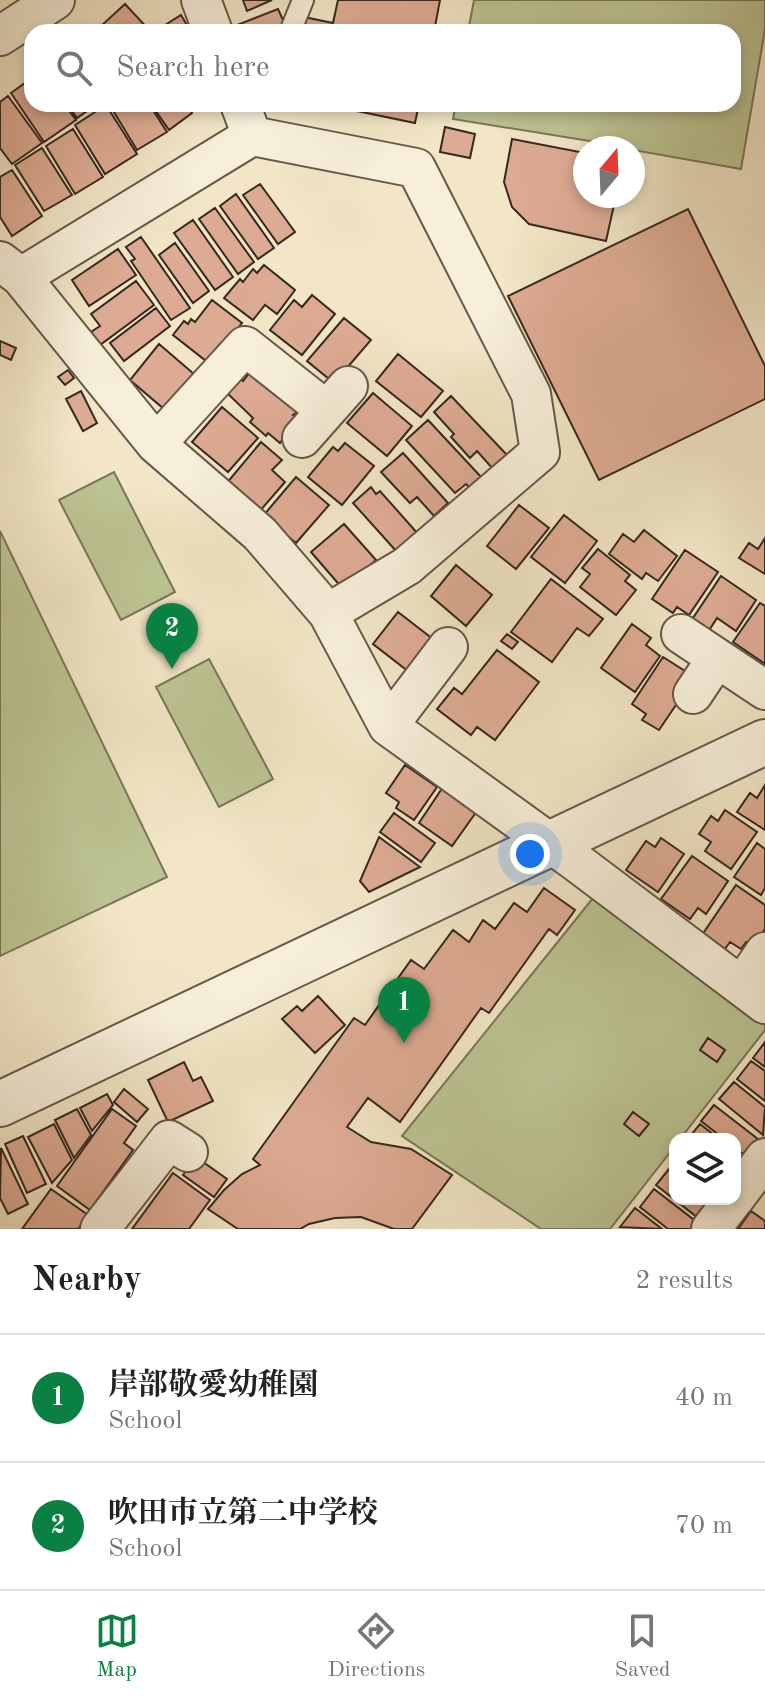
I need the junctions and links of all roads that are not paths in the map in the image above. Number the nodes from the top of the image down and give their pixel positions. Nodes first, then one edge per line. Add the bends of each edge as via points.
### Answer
1 (55, 0) edge
2 (201, 0) edge
3 (303, 0) edge
4 (210, 24) edge
5 (293, 24) edge
6 (0, 36) edge
7 (251, 119) edge
8 (10, 269) edge
9 (302, 438) dead end
10 (156, 444) junction
11 (328, 613) junction
12 (681, 634) dead end
13 (448, 647) dead end
14 (717, 658) junction
15 (765, 690) edge
16 (693, 694) dead end
17 (388, 726) junction
18 (765, 742) edge
19 (550, 844) junction
20 (765, 952) edge
21 (754, 995) edge
22 (0, 1104) edge
23 (188, 1152) dead end
24 (749, 1188) edge
25 (100, 1229) edge
26 (711, 1229) edge

1 - 6 street
2 - 4 street
3 - 5 lane
7 - 8 street
7 - 11 street via 416,168 531,394 540,452 407,566
8 - 10 street
9 - 10 street via 337,398 245,346
10 - 11 street via 260,534
11 - 17 street
12 - 14 street
13 - 17 street
14 - 15 street
14 - 16 street
17 - 19 street
18 - 19 street
19 - 21 street
19 - 22 street
20 - 21 street
23 - 25 street via 169,1140
24 - 26 street

